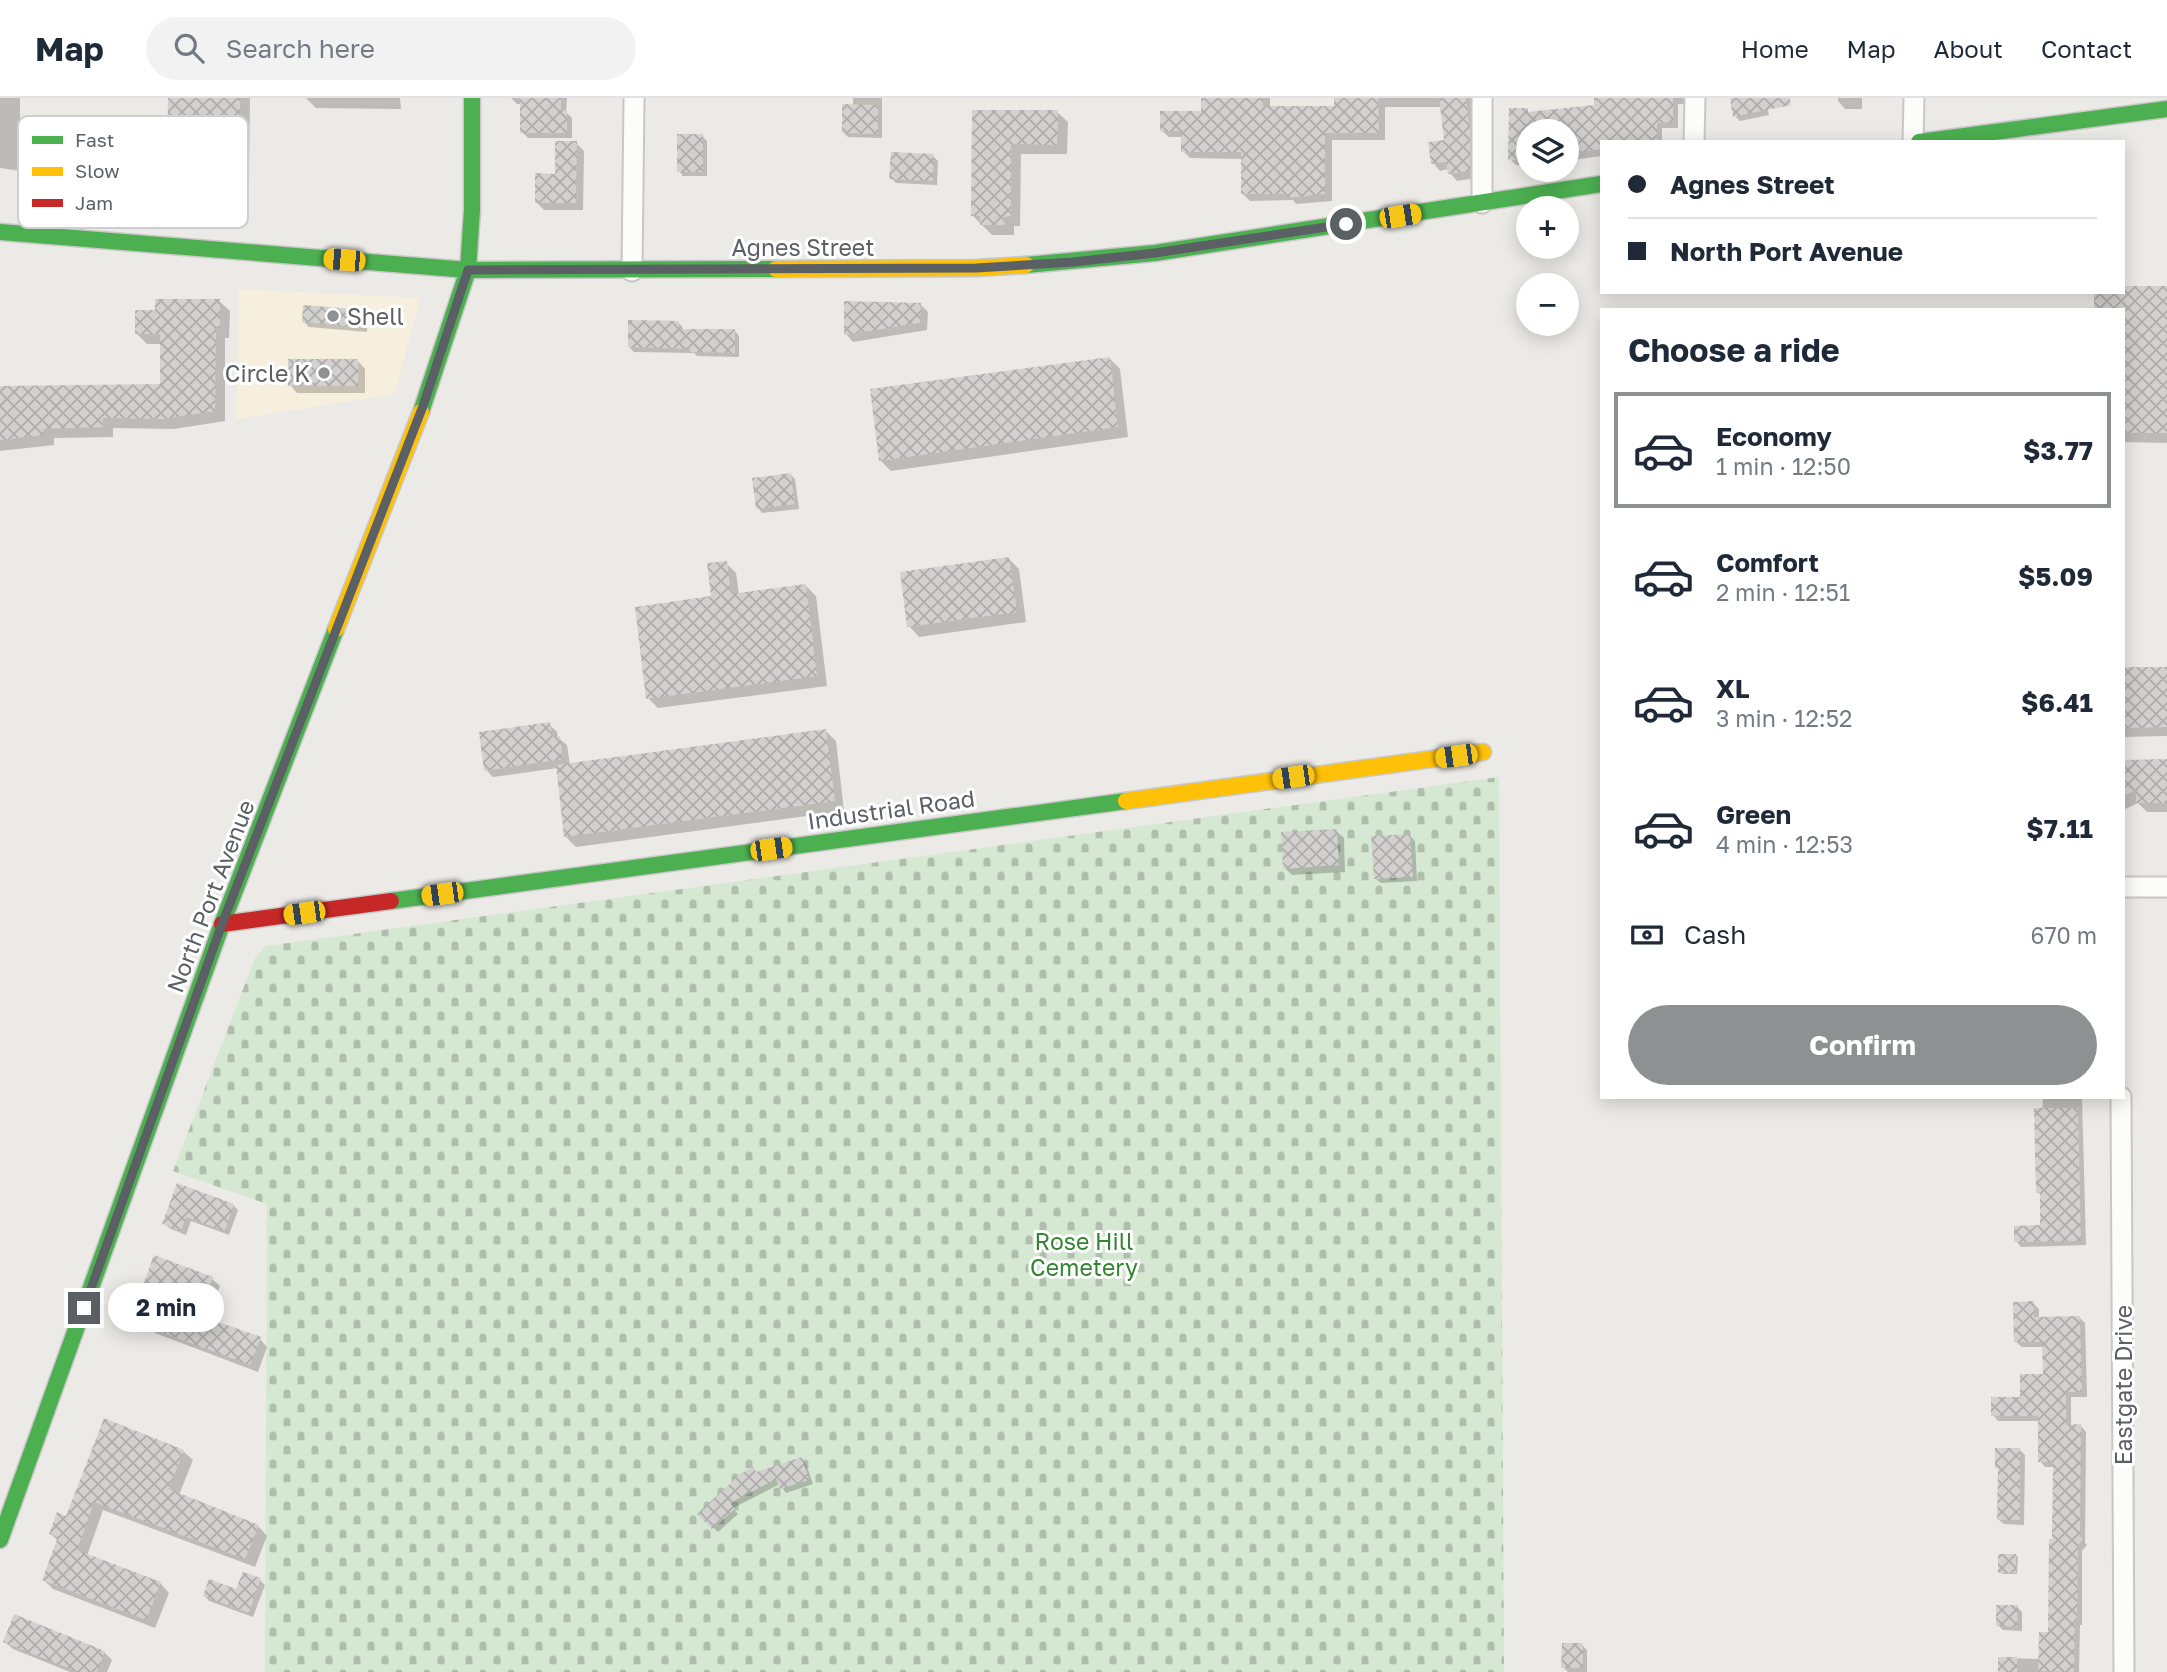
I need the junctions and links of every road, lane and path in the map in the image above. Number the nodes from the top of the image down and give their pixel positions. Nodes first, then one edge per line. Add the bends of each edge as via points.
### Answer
1 (472, 98) edge
2 (634, 98) edge
3 (1482, 98) edge
4 (1695, 98) edge
5 (1914, 98) edge
6 (2129, 106) edge
7 (2167, 109) edge
8 (1694, 140) edge
9 (1916, 140) edge
10 (1928, 140) edge
11 (1600, 184) edge
12 (1482, 203) junction
13 (0, 232) edge
14 (468, 270) junction
15 (632, 271) junction
16 (1483, 752) dead end
17 (2125, 887) edge
18 (2167, 887) edge
19 (222, 924) junction
20 (2121, 1099) edge
21 (0, 1540) edge
22 (2124, 1672) edge

1 - 14 main road, North Port Avenue
2 - 15 street
3 - 12 street
4 - 8 street
5 - 9 street
6 - 7 main road
6 - 10 main road
11 - 12 main road, Agnes Street
12 - 15 main road, Agnes Street via 1073,262 976,268
13 - 14 main road, Agnes Street
14 - 15 main road, Agnes Street
14 - 19 main road, North Port Avenue via 423,406
16 - 19 main road, Industrial Road
17 - 18 street
19 - 21 main road, North Port Avenue
20 - 22 street, Eastgate Drive

